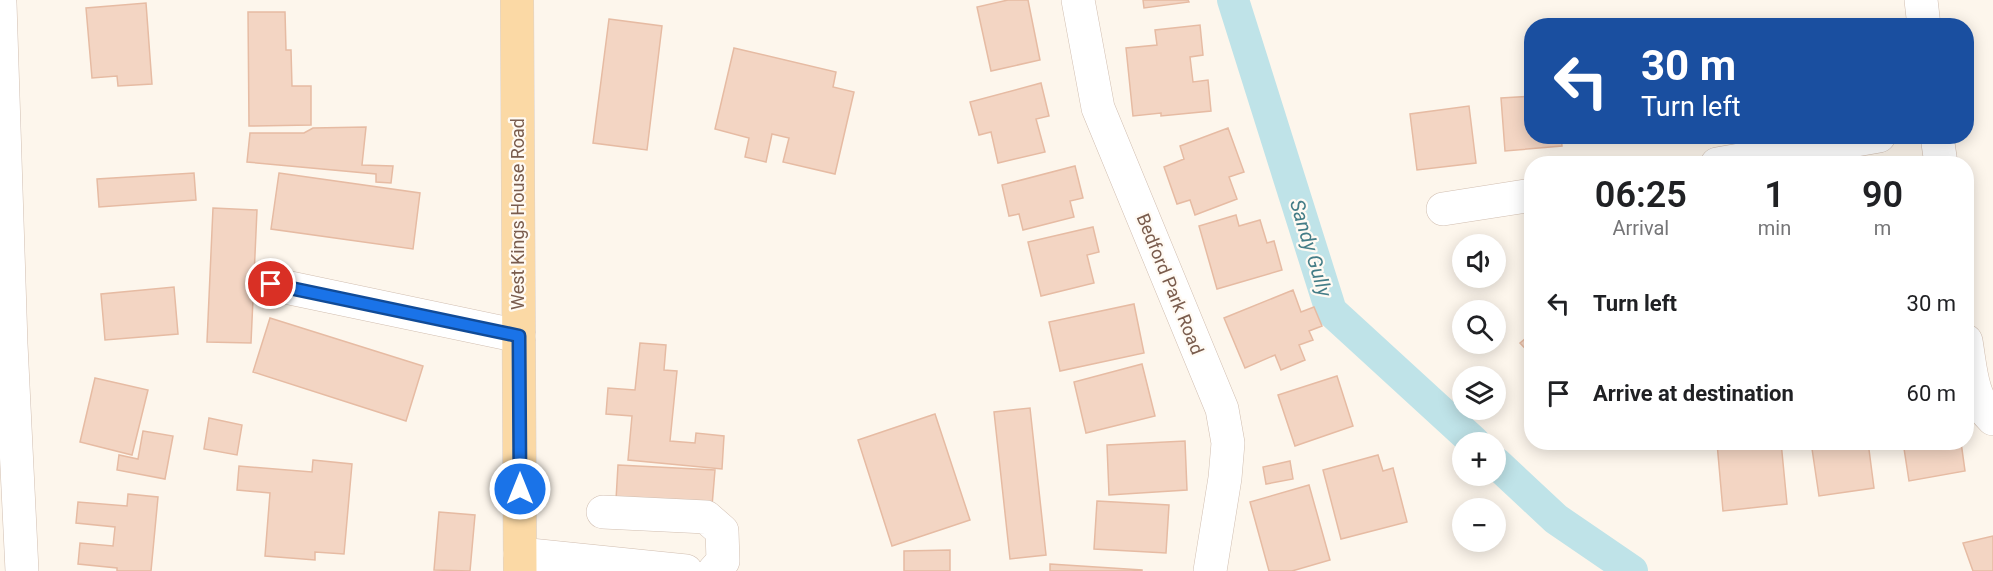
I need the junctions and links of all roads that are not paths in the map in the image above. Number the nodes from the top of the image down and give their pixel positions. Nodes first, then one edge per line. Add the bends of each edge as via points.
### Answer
1 (517, 0) edge
2 (1078, 0) edge
3 (1921, 0) edge
4 (0, 3) edge
5 (1923, 18) edge
6 (1833, 144) edge
7 (1763, 156) edge
8 (1524, 196) edge
9 (1443, 209) dead end
10 (271, 284) dead end
11 (519, 336) junction
12 (1974, 391) edge
13 (1993, 419) edge
14 (603, 512) dead end
15 (520, 563) edge
16 (22, 571) edge
17 (686, 571) edge
18 (714, 571) edge
19 (1210, 571) edge

1 - 11 main road, West Kings House Road
2 - 19 street, Bedford Park Road via 1098,108 1222,409 1228,443 1226,478
3 - 5 street
4 - 16 street
6 - 7 street
8 - 9 street
10 - 11 street
11 - 15 main road, West Kings House Road
12 - 13 street
14 - 18 street via 706,517 722,531 723,561
15 - 17 street

